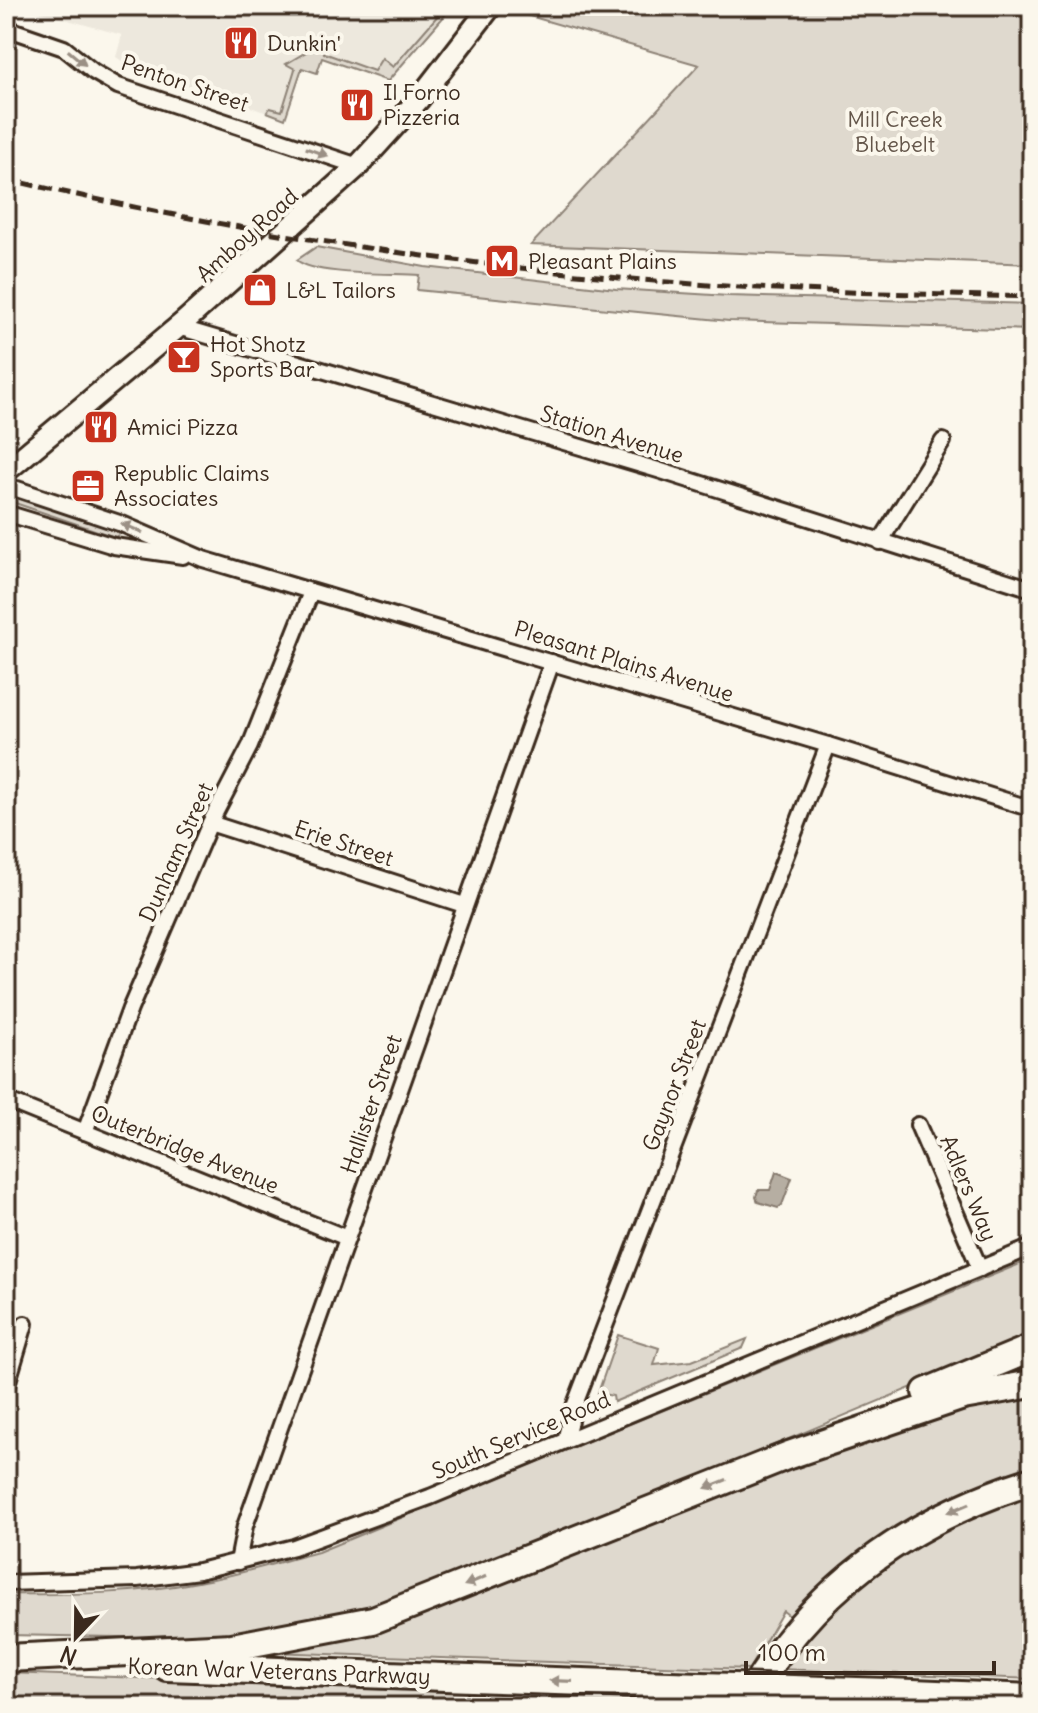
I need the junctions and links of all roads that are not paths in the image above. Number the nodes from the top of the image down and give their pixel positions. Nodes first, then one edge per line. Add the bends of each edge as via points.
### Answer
1 (491, 6) edge
2 (6, 28) edge
3 (358, 166) junction
4 (178, 327) junction
5 (943, 441) dead end
6 (6, 471) edge
7 (6, 490) edge
8 (6, 513) edge
9 (880, 542) junction
10 (203, 559) junction
11 (1032, 589) edge
12 (311, 592) junction
13 (552, 662) junction
14 (828, 745) junction
15 (1032, 809) edge
16 (210, 823) junction
17 (464, 905) junction
18 (6, 1100) edge
19 (918, 1125) dead end
20 (85, 1132) junction
21 (347, 1238) junction
22 (1032, 1247) edge
23 (980, 1269) junction
24 (25, 1324) dead end
25 (1032, 1348) edge
26 (1032, 1384) edge
27 (6, 1388) edge
28 (565, 1441) junction
29 (789, 1455) junction
30 (1032, 1481) edge
31 (238, 1562) junction
32 (6, 1583) edge
33 (6, 1660) edge
34 (1032, 1698) edge
35 (743, 1707) edge

1 - 3 main road, Amboy Road via 419,99
2 -> 3 street, Penton Street via 64,48 118,86
3 - 4 main road, Amboy Road
4 - 6 main road, Amboy Road
4 - 9 street, Station Avenue
5 - 9 street
10 -> 7 street, Pleasant Plains Avenue via 122,524 17,489
8 - 10 street, Pleasant Plains Avenue via 114,546
9 - 11 street, Station Avenue
10 - 12 street, Pleasant Plains Avenue
12 - 13 street, Pleasant Plains Avenue
12 - 16 street, Dunham Street via 250,746
13 - 14 street, Pleasant Plains Avenue
13 - 17 street, Hallister Street
14 - 15 street, Pleasant Plains Avenue
14 - 28 street, Gaynor Street
16 - 17 street, Erie Street
16 - 20 street, Dunham Street via 130,1009
17 - 21 street, Hallister Street
18 - 20 street, Outerbridge Avenue
19 - 23 street, Adlers Way
20 - 21 street, Outerbridge Avenue
21 - 31 street, Hallister Street via 245,1526
22 - 23 street, South Service Road
23 - 28 street, South Service Road
24 - 27 street
25 - 29 highway via 846,1425
26 - 29 highway via 963,1396
28 - 31 street, South Service Road via 360,1524
29 -> 33 highway via 373,1620 201,1650
30 -> 35 highway via 955,1509 871,1559 803,1623
31 - 32 street, South Service Road via 137,1579
34 -> 33 highway, Korean War Veterans Parkway, bridge

